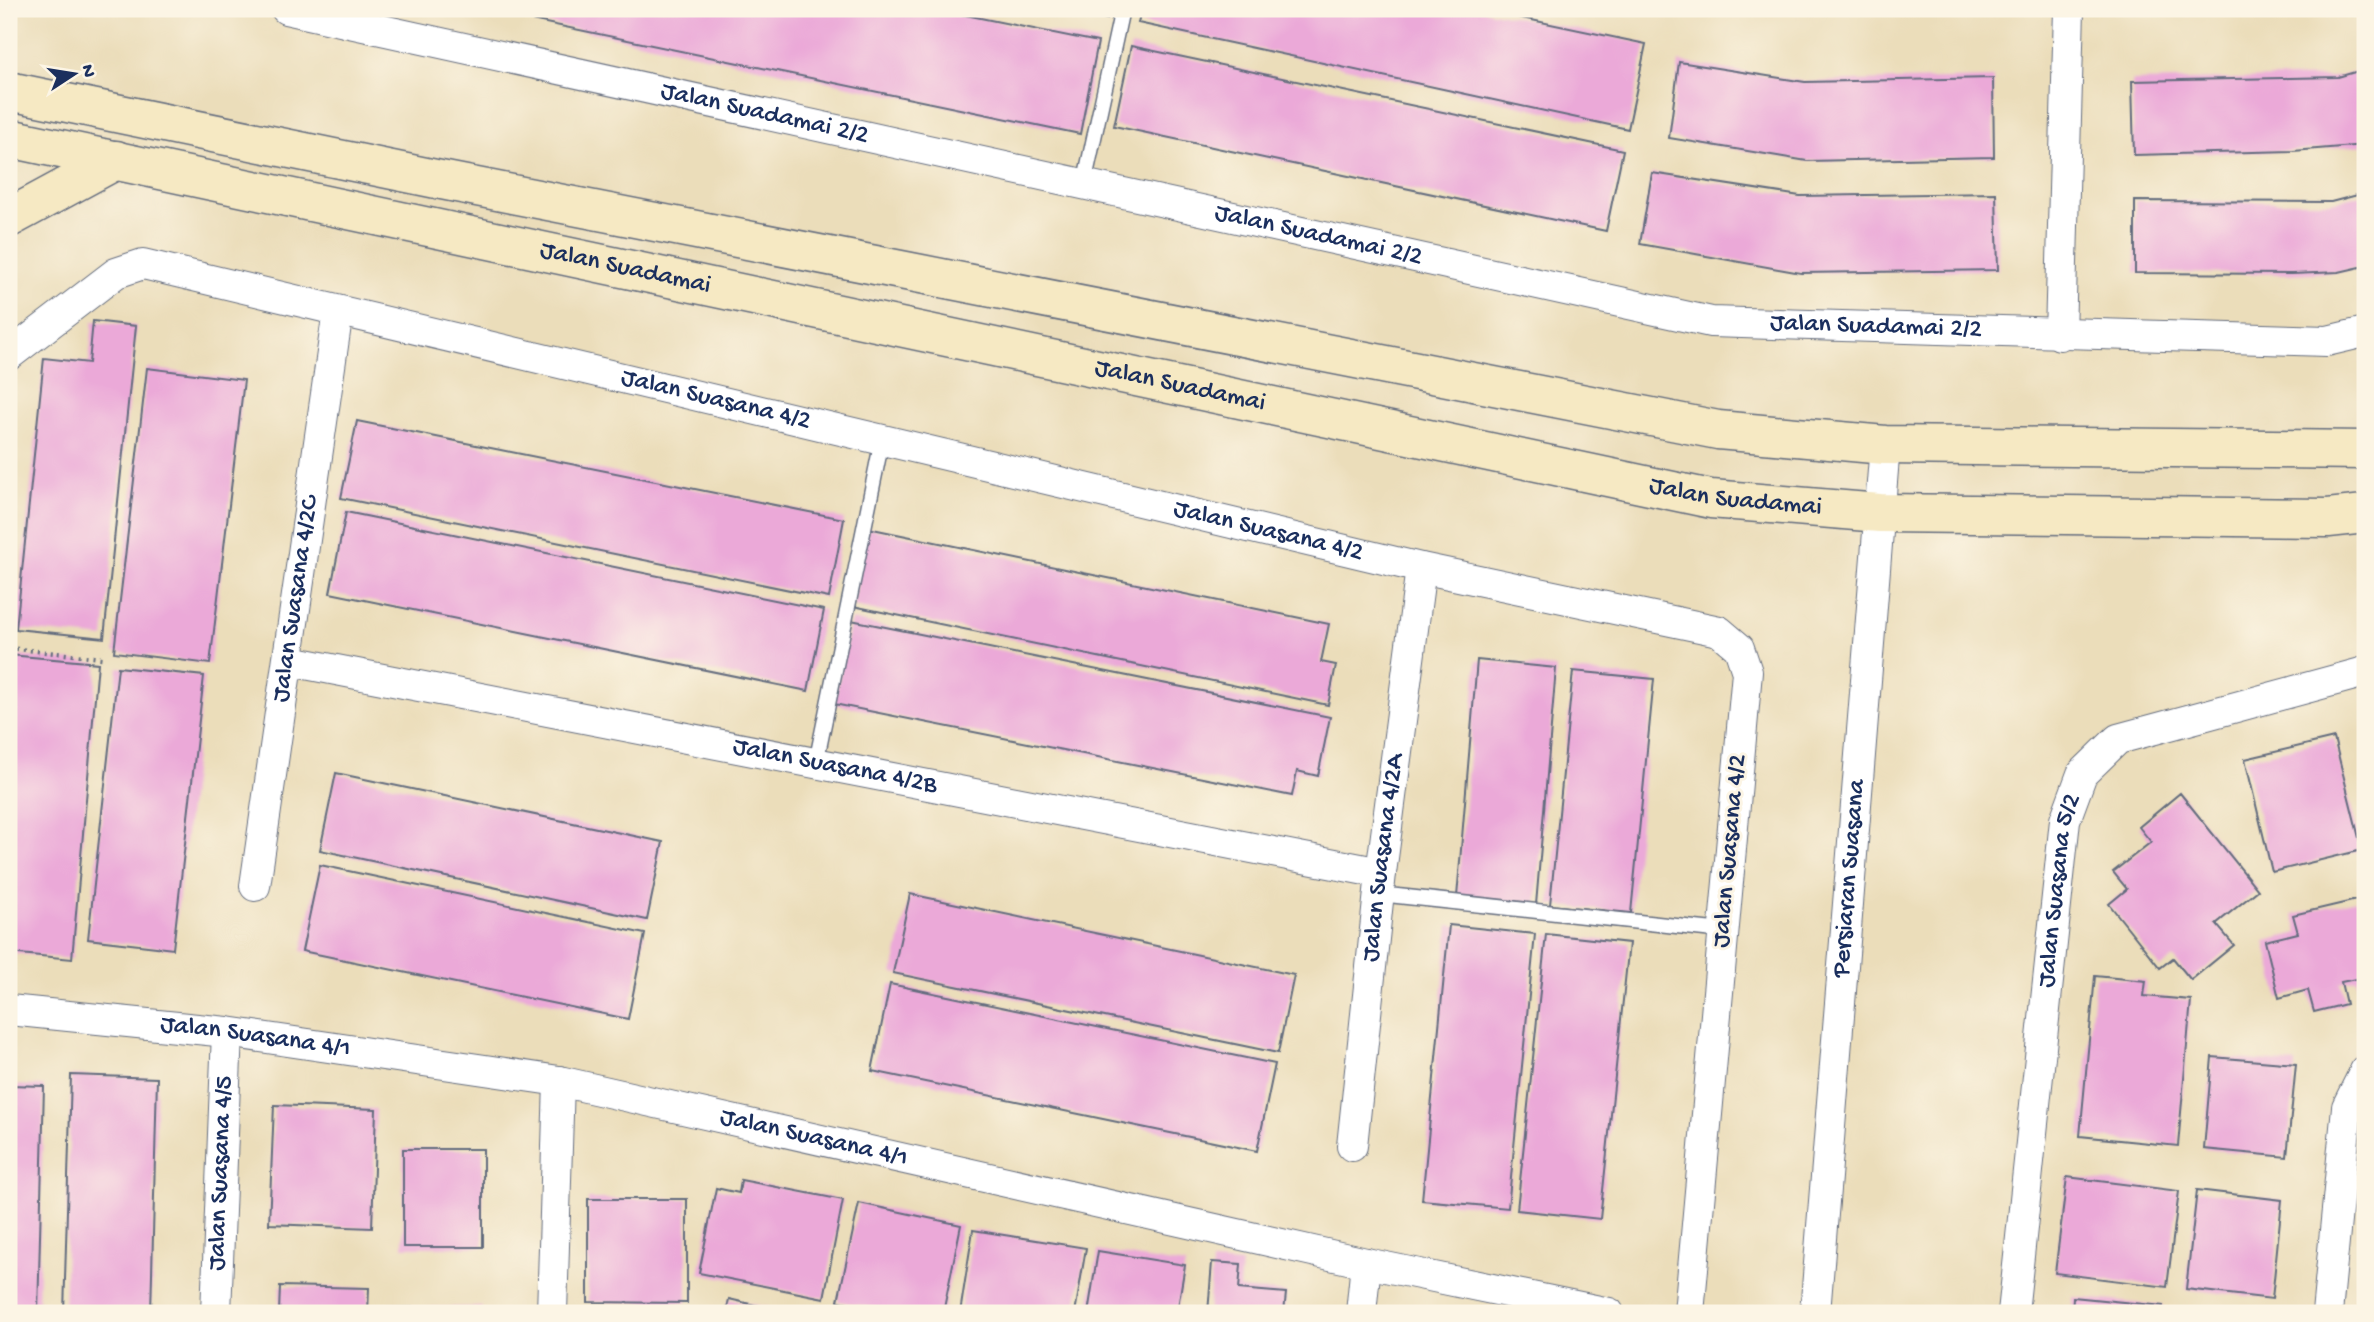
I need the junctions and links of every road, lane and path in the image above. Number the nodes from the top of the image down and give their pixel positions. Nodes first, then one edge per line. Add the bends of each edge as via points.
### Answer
1 (286, 9) edge
2 (1122, 9) edge
3 (2069, 9) edge
4 (400, 20) edge
5 (9, 91) edge
6 (9, 138) edge
7 (116, 160) junction
8 (1084, 184) junction
9 (9, 218) edge
10 (338, 311) junction
11 (2365, 332) edge
12 (2060, 335) junction
13 (9, 355) edge
14 (882, 440) junction
15 (1885, 445) junction
16 (2365, 450) edge
17 (1880, 513) junction
18 (2365, 514) edge
19 (1421, 568) junction
20 (9, 648) edge
21 (102, 658) dead end
22 (290, 661) junction
23 (2365, 672) edge
24 (817, 763) junction
25 (1380, 883) junction
26 (255, 886) dead end
27 (1723, 931) junction
28 (9, 1010) edge
29 (227, 1032) junction
30 (2365, 1071) edge
31 (559, 1081) junction
32 (1352, 1146) dead end
33 (1366, 1263) junction
34 (216, 1313) edge
35 (552, 1313) edge
36 (1361, 1313) edge
37 (1609, 1313) edge
38 (1689, 1313) edge
39 (1815, 1313) edge
40 (2013, 1313) edge
41 (2327, 1313) edge

1 - 4 street, Jalan Suadamai 2/2
2 - 8 lane
3 - 12 street
4 - 8 street, Jalan Suadamai 2/2
5 - 15 main road, Jalan Suadamai via 1718,430
6 - 7 main road, Jalan Suadamai
7 - 9 main road
7 - 17 main road, Jalan Suadamai via 1619,482 1711,499
8 - 12 street, Jalan Suadamai 2/2 via 1711,322
10 - 13 street, Jalan Suasana 4/2 via 143,264 116,273
10 - 14 street, Jalan Suasana 4/2
10 - 22 street, Jalan Suasana 4/2C
11 - 12 street, Jalan Suadamai 2/2 via 2327,341
14 - 19 street, Jalan Suasana 4/2
14 - 24 lane
15 - 16 main road, Jalan Suadamai
15 - 17 street, Persiaran Suasana
17 - 18 main road, Jalan Suadamai via 2328,518
17 - 39 street, Persiaran Suasana
19 - 25 street, Jalan Suasana 4/2A
19 - 27 street, Jalan Suasana 4/2 via 1718,631 1739,648 1747,672
20 - 21 path
22 - 24 street, Jalan Suasana 4/2B
22 - 26 street, Jalan Suasana 4/2C
23 - 40 street, Jalan Suasana 5/2 via 2118,739 2082,774 2065,820
24 - 25 street, Jalan Suasana 4/2B
25 - 27 lane
25 - 32 street, Jalan Suasana 4/2A
27 - 38 street, Jalan Suasana 4/2
28 - 29 street, Jalan Suasana 4/1
29 - 31 street, Jalan Suasana 4/1
29 - 34 street, Jalan Suasana 4/5
30 - 41 street via 2347,1107
31 - 33 street, Jalan Suasana 4/1
31 - 35 street
33 - 36 street
33 - 37 street, Jalan Suasana 4/1

